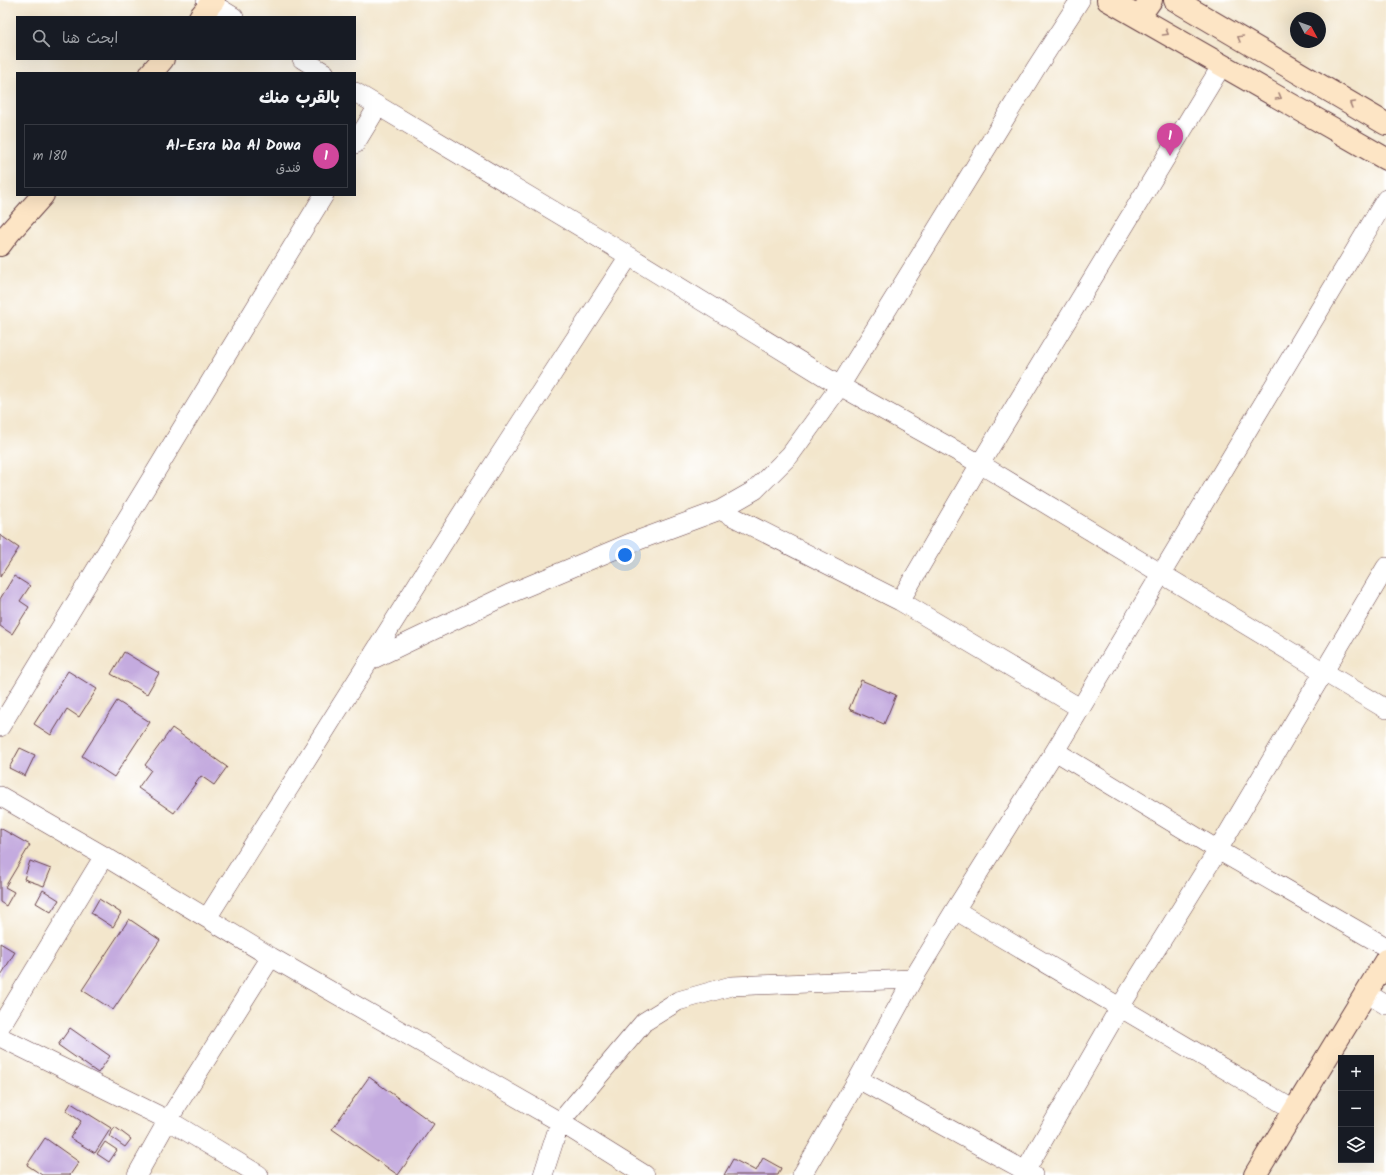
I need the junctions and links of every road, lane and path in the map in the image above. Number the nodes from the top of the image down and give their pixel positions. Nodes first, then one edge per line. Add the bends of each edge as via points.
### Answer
1 (1080, 0) edge
2 (1108, 0) edge
3 (1175, 0) edge
4 (208, 5) edge
5 (1145, 9) edge
6 (232, 16) edge
7 (162, 60) edge
8 (304, 60) edge
9 (1222, 65) junction
10 (151, 72) edge
11 (322, 72) edge
12 (356, 93) edge
13 (378, 106) junction
14 (1386, 124) edge
15 (356, 142) edge
16 (1386, 159) edge
17 (42, 196) edge
18 (323, 196) edge
19 (1386, 199) edge
20 (0, 246) edge
21 (629, 256) junction
22 (840, 386) junction
23 (980, 464) junction
24 (720, 510) junction
25 (1386, 567) edge
26 (1161, 573) junction
27 (900, 601) junction
28 (369, 661) junction
29 (1324, 672) junction
30 (1080, 708) junction
31 (1386, 709) edge
32 (0, 727) edge
33 (1055, 751) junction
34 (0, 796) edge
35 (1218, 850) junction
36 (104, 856) junction
37 (955, 910) junction
38 (207, 918) junction
39 (1386, 947) edge
40 (271, 957) junction
41 (1386, 960) edge
42 (913, 979) junction
43 (1366, 993) junction
44 (1386, 1005) edge
45 (1120, 1007) junction
46 (0, 1027) edge
47 (0, 1037) edge
48 (858, 1079) junction
49 (1294, 1110) junction
50 (168, 1120) junction
51 (560, 1122) junction
52 (1027, 1174) edge
53 (137, 1175) edge
54 (259, 1175) edge
55 (543, 1175) edge
56 (645, 1175) edge
57 (802, 1175) edge
58 (1256, 1175) edge

1 - 22 street
2 - 5 street
14 -> 3 street
4 - 6 street
5 -> 9 street
7 - 10 street
8 - 11 street
9 -> 16 street
9 - 23 street
12 - 13 street
13 - 15 street
13 - 21 street
17 - 20 street
18 - 32 street
19 - 26 street
21 - 22 street
21 - 28 street via 468,502
22 - 23 street
22 - 24 street via 790,455 755,490
23 - 26 street
23 - 27 street
24 - 27 street
24 - 28 street via 628,544 509,594
25 - 29 street
26 - 29 street
26 - 30 street
27 - 30 street
28 - 38 street
29 - 31 street
29 - 35 street
30 - 33 street
33 - 35 street
33 - 37 street
34 - 36 street
35 - 39 street
35 - 45 street
36 - 38 street
36 - 46 street
37 - 42 street
37 - 45 street
38 - 40 street
40 - 50 street
40 - 51 street
41 - 43 street
42 - 48 street
42 - 51 street via 731,986 678,1001 644,1022
43 - 44 street
43 - 49 street
45 - 49 street
45 - 52 street
47 - 50 street
48 - 52 street
48 - 57 street
49 - 58 street
50 - 53 street
50 - 54 street
51 - 55 street
51 - 56 street

